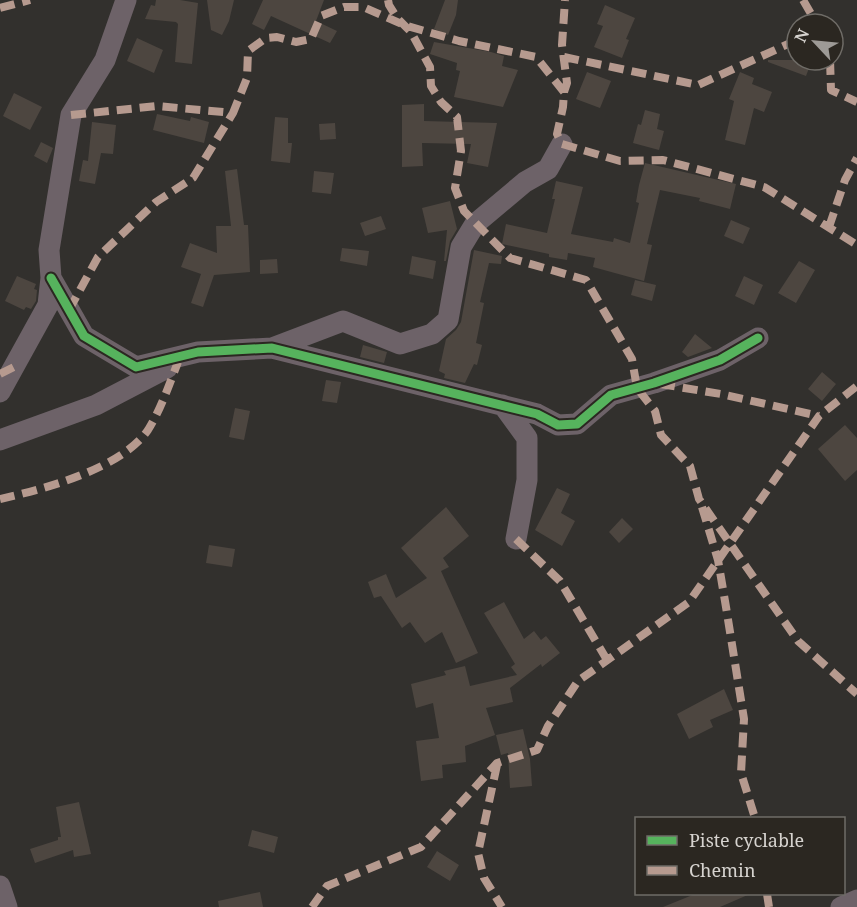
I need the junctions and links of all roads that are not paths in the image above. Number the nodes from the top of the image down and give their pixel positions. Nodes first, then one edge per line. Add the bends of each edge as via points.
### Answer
1 (126, 0) edge
2 (562, 144) dead end
3 (51, 278) junction
4 (758, 338) dead end
5 (272, 348) junction
6 (198, 352) junction
7 (0, 392) edge
8 (503, 405) junction
9 (0, 440) edge
10 (516, 539) dead end
11 (0, 886) edge
12 (857, 900) edge
13 (8, 907) edge
14 (841, 907) edge

1 - 3 street via 105,60 71,115 49,250
2 - 5 street via 548,169 525,182 475,224 461,248 448,320 432,334 400,344 343,321
3 - 6 street via 84,336 136,367
3 - 7 street via 48,305
4 - 8 street via 720,360 611,395 577,424 558,425 537,414
5 - 6 street
5 - 8 street
6 - 9 street via 96,405
8 - 10 street via 528,438 527,480
11 - 13 street
12 - 14 street

